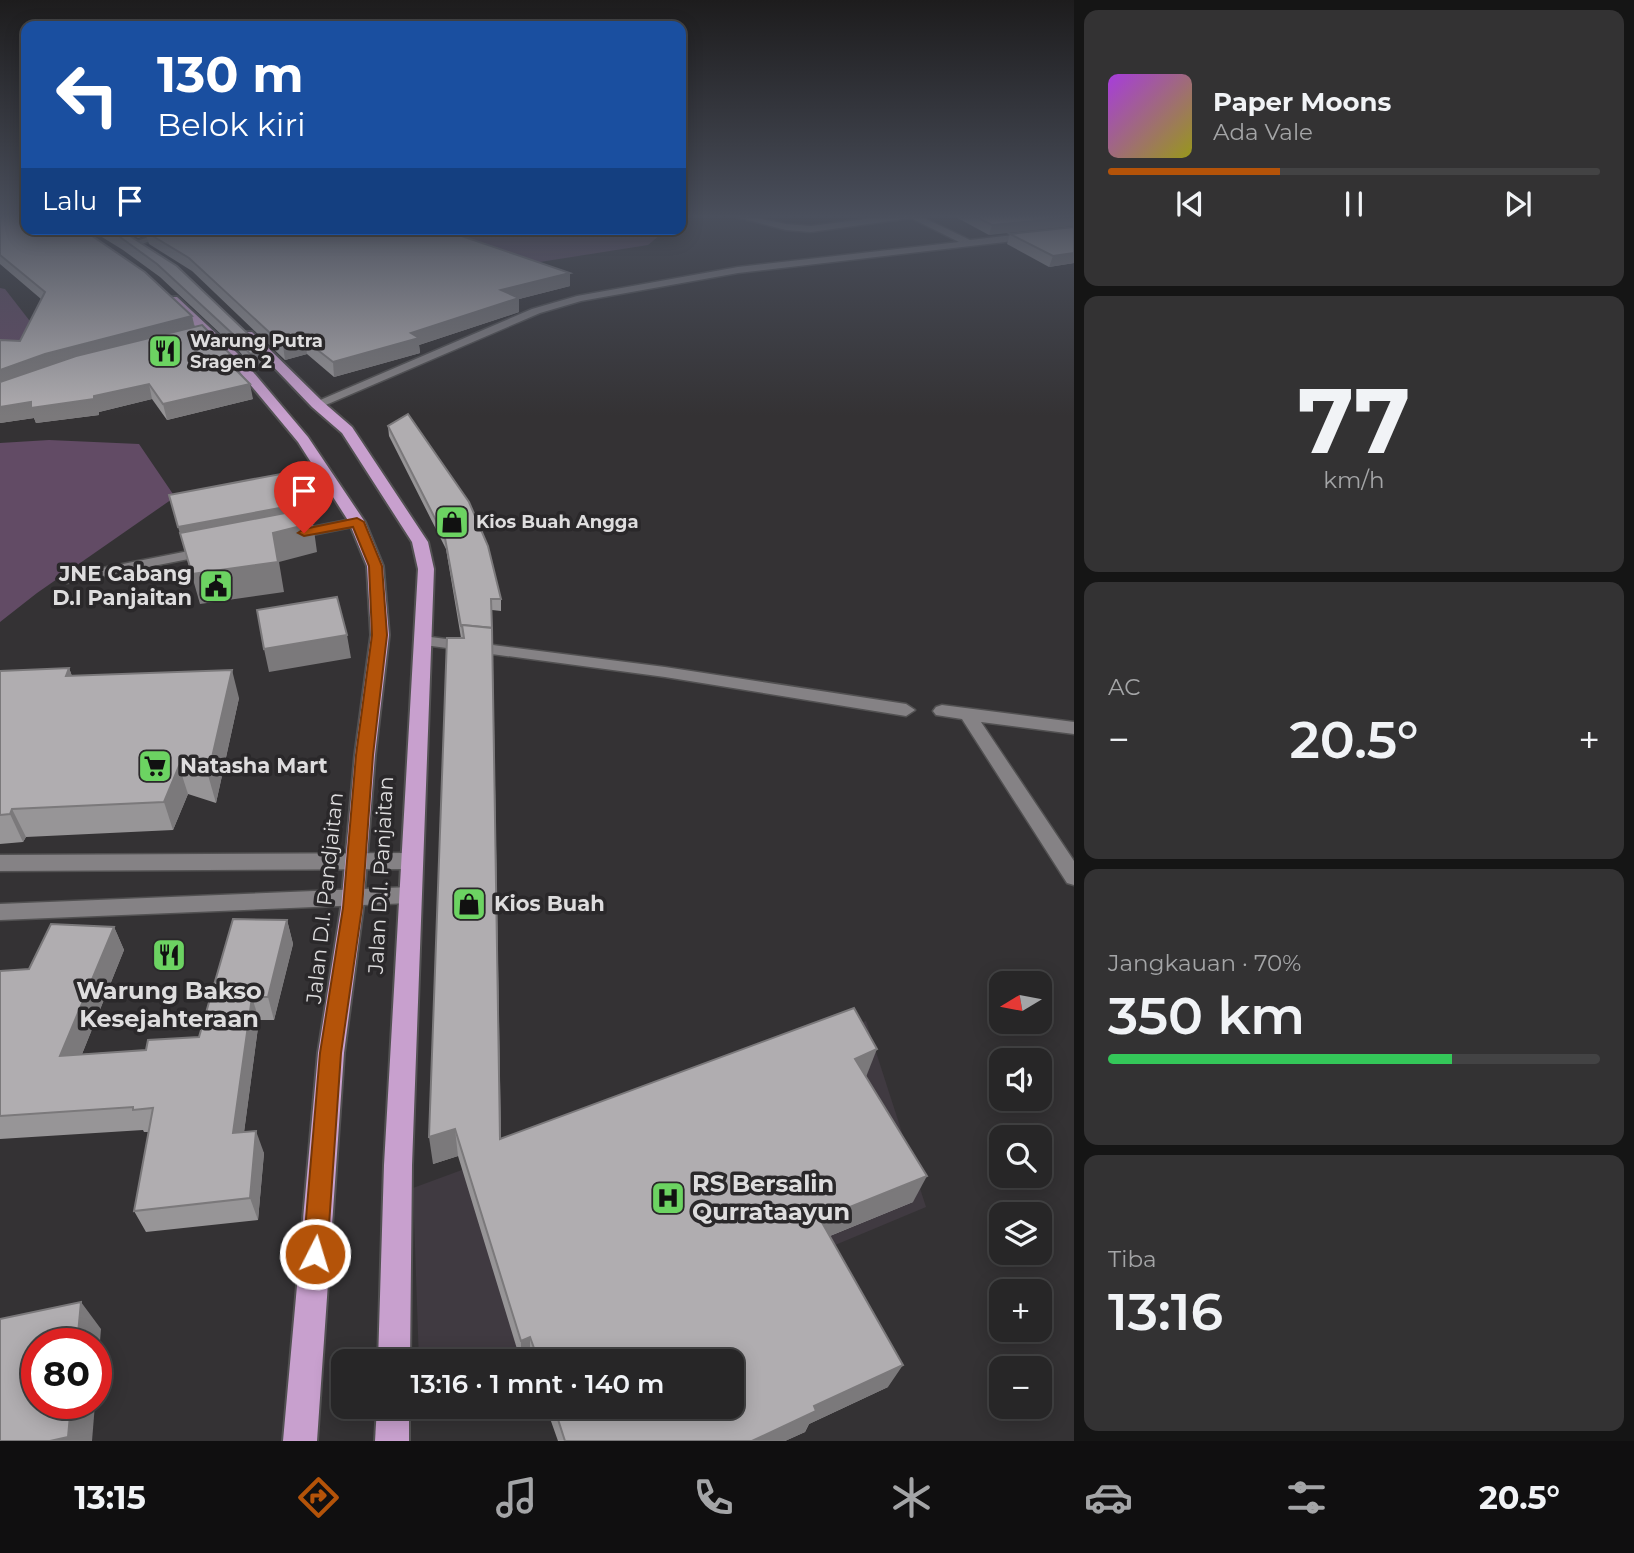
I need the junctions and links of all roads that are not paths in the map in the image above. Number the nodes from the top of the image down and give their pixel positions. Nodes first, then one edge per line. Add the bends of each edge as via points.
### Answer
1 (156, 282) edge
2 (669, 282) edge
3 (237, 323) edge
4 (317, 404) junction
5 (357, 522) junction
6 (278, 538) edge
7 (225, 548) edge
8 (67, 579) dead end
9 (423, 641) junction
10 (906, 710) dead end
11 (942, 711) dead end
12 (967, 714) junction
13 (1074, 728) edge
14 (357, 862) junction
15 (412, 862) junction
16 (0, 863) edge
17 (1074, 877) edge
18 (410, 895) junction
19 (354, 897) junction
20 (0, 912) edge
21 (394, 1349) edge
22 (393, 1419) edge
23 (300, 1441) edge
24 (392, 1441) edge

1 - 5 highway, Jalan D.I. Pandjaitan via 202,334 233,356 303,440
2 - 4 street via 536,311
3 - 4 highway, Jalan D.I. Panjaitan
4 - 9 highway, Jalan D.I. Panjaitan via 346,430 420,542 426,569
5 - 6 street
5 - 14 highway, Jalan D.I. Pandjaitan via 375,566 380,635
7 - 8 street
9 - 10 street
9 - 15 highway, Jalan D.I. Panjaitan
11 - 12 street
12 - 13 street
12 - 17 street
14 - 15 street
14 - 16 street
14 - 19 highway, Jalan D.I. Pandjaitan
15 - 18 highway, Jalan D.I. Panjaitan
18 - 19 street
18 - 21 highway, Jalan D.I. Panjaitan
19 - 20 street
19 - 23 highway, Jalan D.I. Pandjaitan via 331,1053
22 - 24 highway

